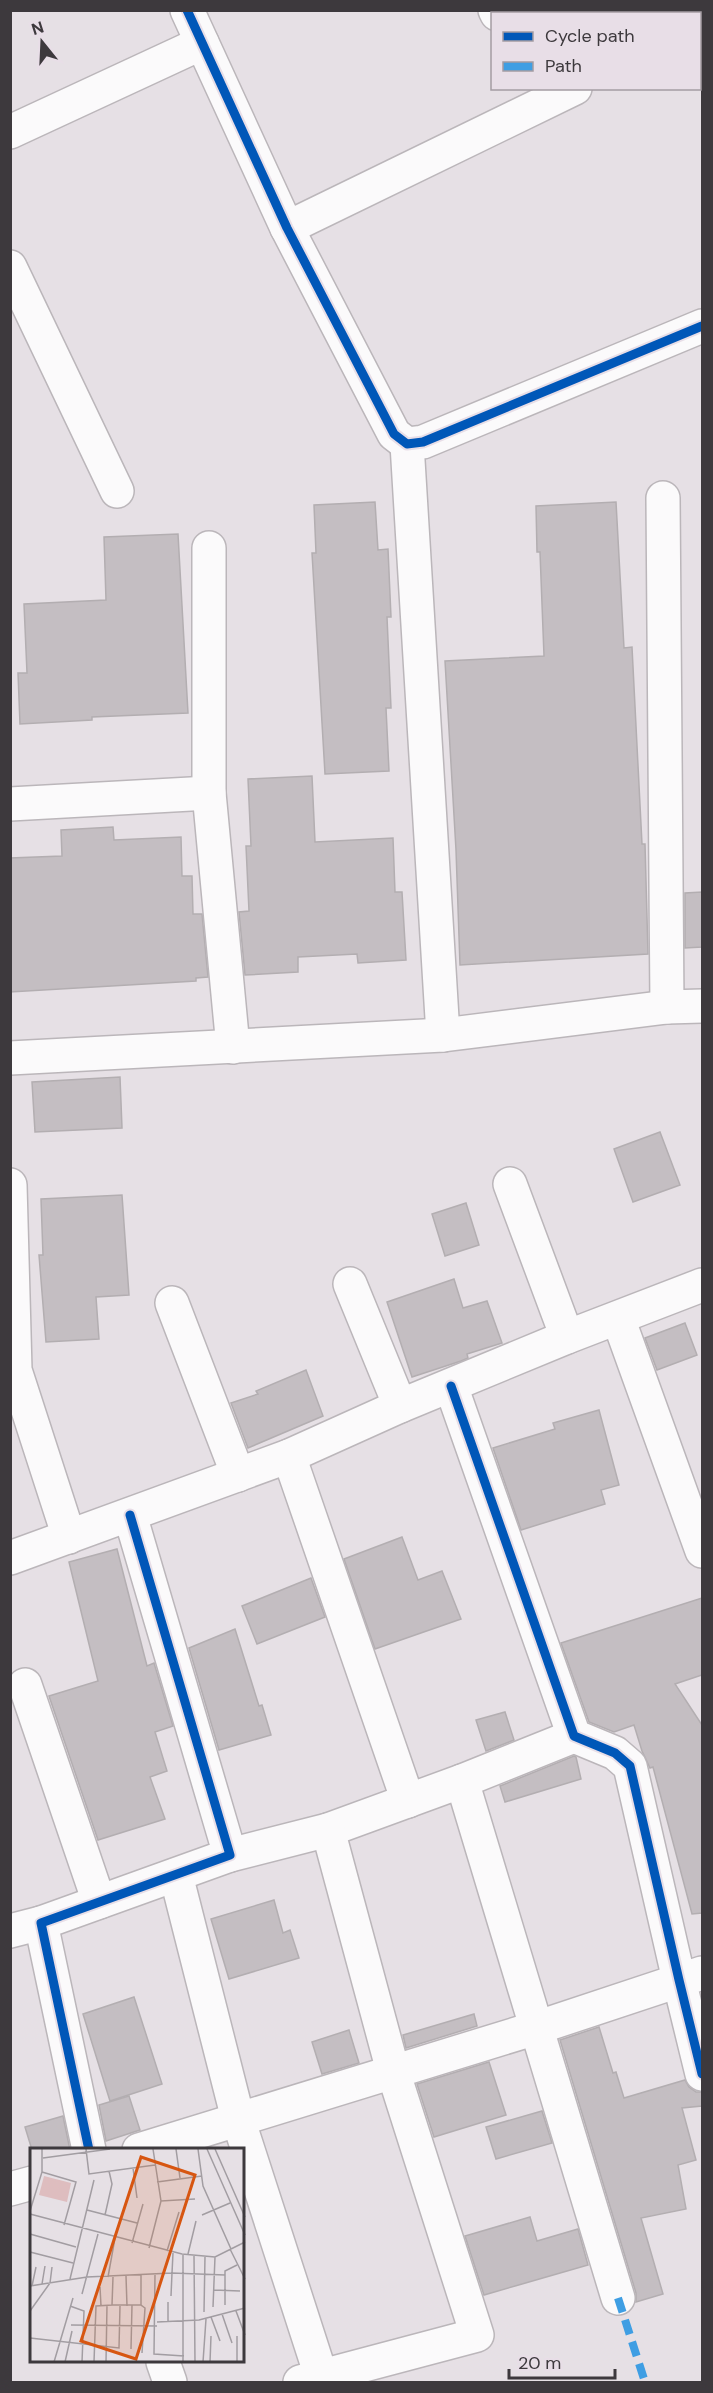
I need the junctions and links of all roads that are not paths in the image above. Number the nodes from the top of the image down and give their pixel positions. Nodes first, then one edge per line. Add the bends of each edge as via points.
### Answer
1 (187, 10) edge
2 (202, 43) junction
3 (565, 90) edge
4 (536, 96) edge
5 (10, 132) edge
6 (287, 228) junction
7 (10, 267) edge
8 (702, 326) edge
9 (407, 444) junction
10 (117, 491) dead end
11 (663, 498) dead end
12 (209, 548) dead end
13 (209, 793) junction
14 (10, 804) edge
15 (702, 1006) edge
16 (667, 1007) junction
17 (443, 1035) junction
18 (233, 1047) junction
19 (10, 1058) edge
20 (510, 1184) dead end
21 (10, 1185) edge
22 (350, 1284) dead end
23 (702, 1285) edge
24 (172, 1303) dead end
25 (618, 1318) junction
26 (567, 1337) junction
27 (450, 1386) junction
28 (400, 1406) junction
29 (289, 1456) junction
30 (238, 1475) junction
31 (130, 1515) junction
32 (69, 1537) junction
33 (702, 1551) edge
34 (10, 1558) edge
35 (25, 1685) dead end
36 (574, 1736) junction
37 (462, 1781) junction
38 (408, 1801) junction
39 (328, 1830) junction
40 (230, 1855) junction
41 (176, 1875) junction
42 (99, 1902) junction
43 (26, 1927) edge
44 (690, 1977) edge
45 (536, 2028) junction
46 (393, 2071) junction
47 (702, 2074) edge
48 (238, 2119) junction
49 (88, 2148) edge
50 (145, 2148) edge
51 (30, 2184) edge
52 (10, 2189) edge
53 (618, 2298) dead end
54 (164, 2363) edge
55 (315, 2381) edge
56 (170, 2382) edge

1 - 2 street
2 - 5 street
2 - 6 street
3 - 4 street
4 - 6 street
6 - 9 street via 394,434
7 - 10 street
8 - 9 street via 423,442
9 - 17 street
11 - 16 street
12 - 13 street
13 - 14 street
13 - 18 street
15 - 16 street
16 - 17 street
17 - 18 street
18 - 19 street
20 - 26 street
21 - 32 street via 15,1370
22 - 28 street
23 - 25 street
24 - 30 street
25 - 26 street
25 - 33 street
26 - 27 street
27 - 28 street
27 - 36 street
28 - 29 street
29 - 30 street
29 - 38 street
30 - 31 street
31 - 32 street
31 - 40 street
32 - 34 street
35 - 42 street
36 - 37 street
36 - 44 street via 615,1753 630,1766
37 - 38 street
37 - 45 street
38 - 39 street
39 - 40 street
39 - 46 street
40 - 41 street
41 - 42 street
41 - 48 street
42 - 43 street
43 - 49 street
44 - 45 street
44 - 47 street
45 - 46 street
45 - 53 street
46 - 48 street
46 - 55 street via 477,2335
48 - 50 street
48 - 55 street
51 - 52 street
54 - 56 street

